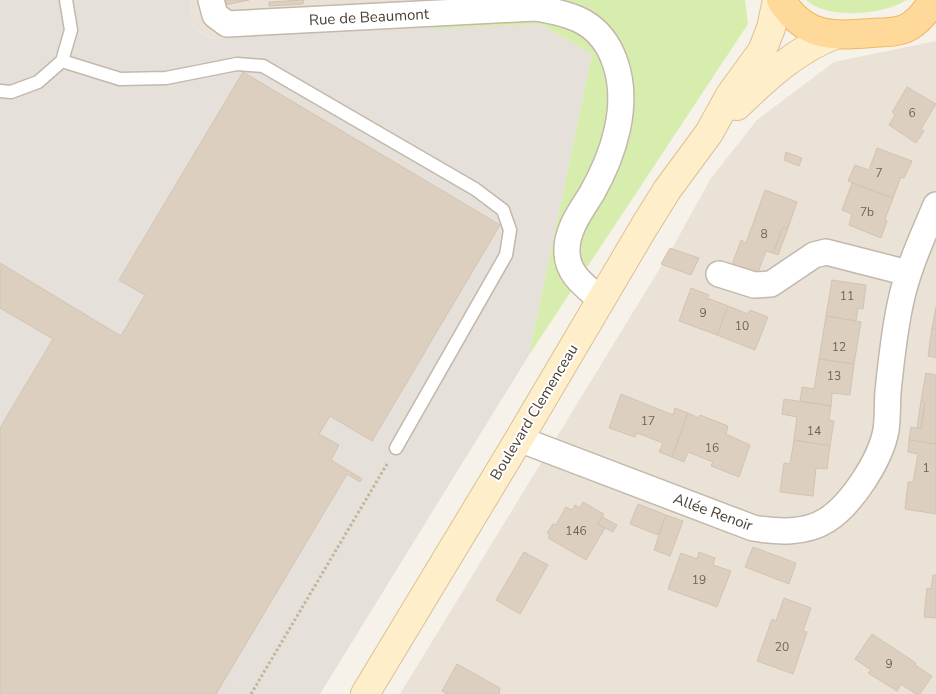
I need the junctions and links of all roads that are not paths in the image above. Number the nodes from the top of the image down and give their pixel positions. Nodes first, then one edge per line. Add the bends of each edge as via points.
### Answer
1 (66, 0) edge
2 (210, 0) edge
3 (779, 0) edge
4 (933, 0) edge
5 (924, 20) edge
6 (836, 35) junction
7 (62, 60) junction
8 (0, 91) edge
9 (709, 133) junction
10 (936, 205) edge
11 (908, 273) junction
12 (719, 274) dead end
13 (601, 300) junction
14 (519, 439) junction
15 (396, 448) road end
16 (365, 694) edge

1 - 7 lane via 71,30
2 - 13 street, Rue de Beaumont via 215,15 226,24 535,8 575,16 592,27 605,39 612,55 620,75 622,99 619,123 609,154 569,233 566,250 574,275
3 - 6 main road via 800,23 814,31
3 - 9 street, Boulevard Clemenceau via 762,51 730,95
4 - 5 main road via 922,16
5 - 6 main road via 897,31
6 - 9 street, Boulevard Clemenceau via 800,52
7 - 8 lane via 38,82 11,92
7 - 15 lane via 120,78 166,78 237,64 263,66 475,189 503,210 510,230 506,255
9 - 13 street, Boulevard Clemenceau via 667,190
10 - 11 street, Allée Renoir
11 - 12 street via 826,252 814,255 771,284 754,285
11 - 14 street, Allée Renoir via 892,350 886,430 878,456 846,502 826,520 804,529 778,532 753,528
13 - 14 street, Boulevard Clemenceau
14 - 16 street, Boulevard Clemenceau

